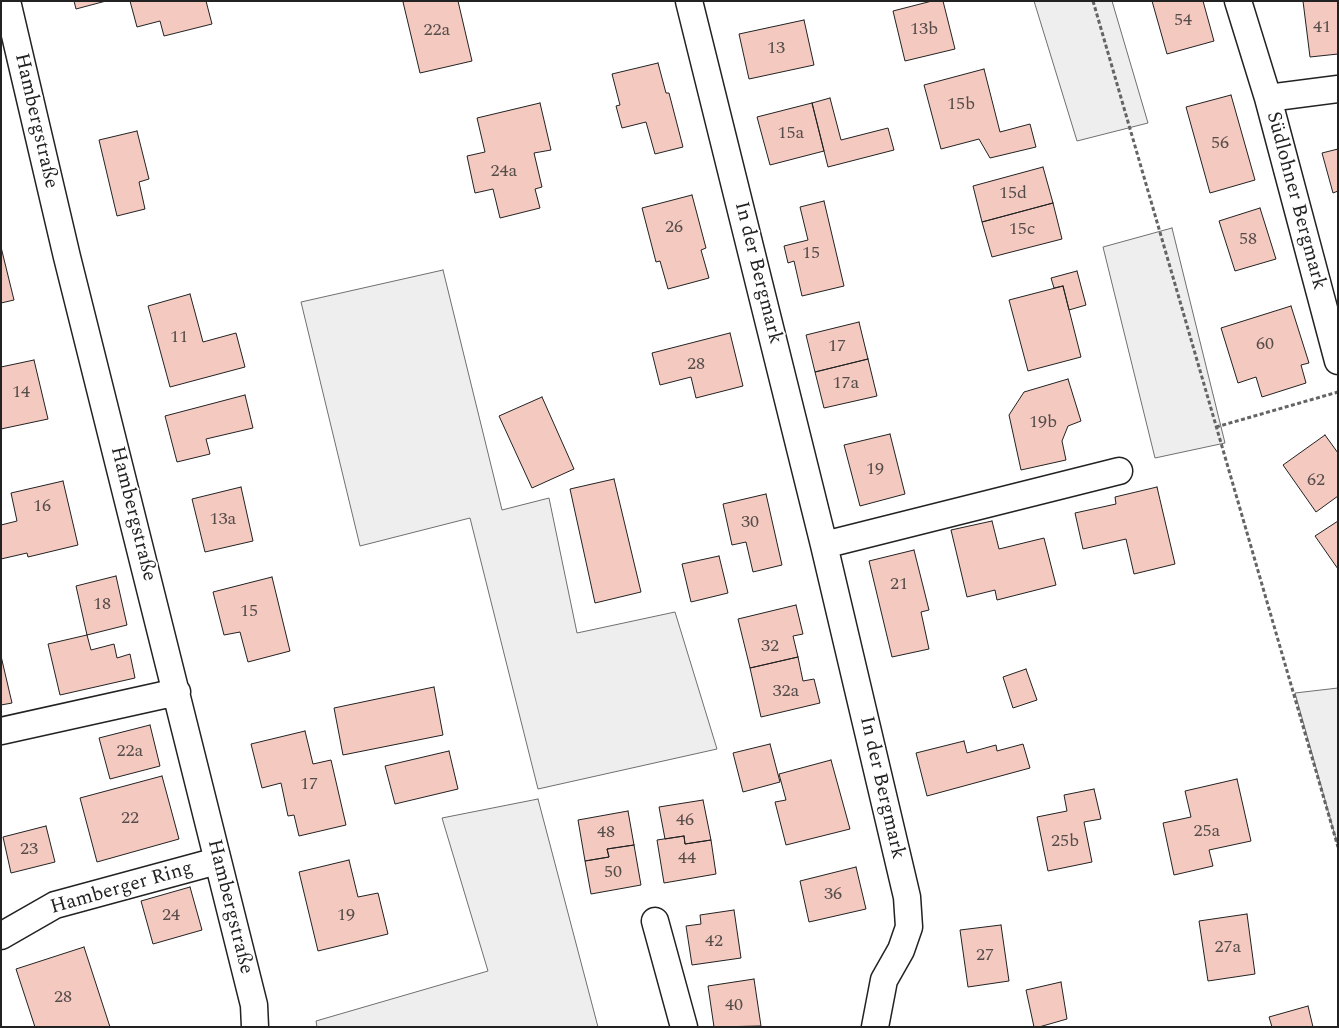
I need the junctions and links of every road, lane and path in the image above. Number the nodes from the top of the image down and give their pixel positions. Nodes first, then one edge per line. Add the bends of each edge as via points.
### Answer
1 (7, 1) edge
2 (689, 1) edge
3 (1093, 1) edge
4 (1238, 1) edge
5 (1338, 89) edge
6 (1268, 98) junction
7 (1338, 361) edge
8 (1338, 392) edge
9 (1216, 427) junction
10 (1119, 471) dead end
11 (824, 545) junction
12 (177, 692) junction
13 (1, 731) edge
14 (1338, 847) edge
15 (218, 861) junction
16 (655, 921) dead end
17 (1, 936) edge
18 (255, 1027) edge
19 (684, 1027) edge
20 (875, 1027) edge

1 - 12 street, Hambergstraße via 67,257
2 - 11 street, In der Bergmark
3 - 9 path
4 - 6 street, Südlohner Bergmark
5 - 6 street, Südlohner Bergmark
6 - 7 street, Südlohner Bergmark
8 - 9 path
9 - 14 path
10 - 11 street
11 - 20 street, In der Bergmark via 907,897 909,927 901,950 884,980
12 - 13 street
12 - 15 street, Hambergstraße
15 - 17 street, Hamberger Ring via 56,905
15 - 18 street, Hambergstraße via 254,1005
16 - 19 street

